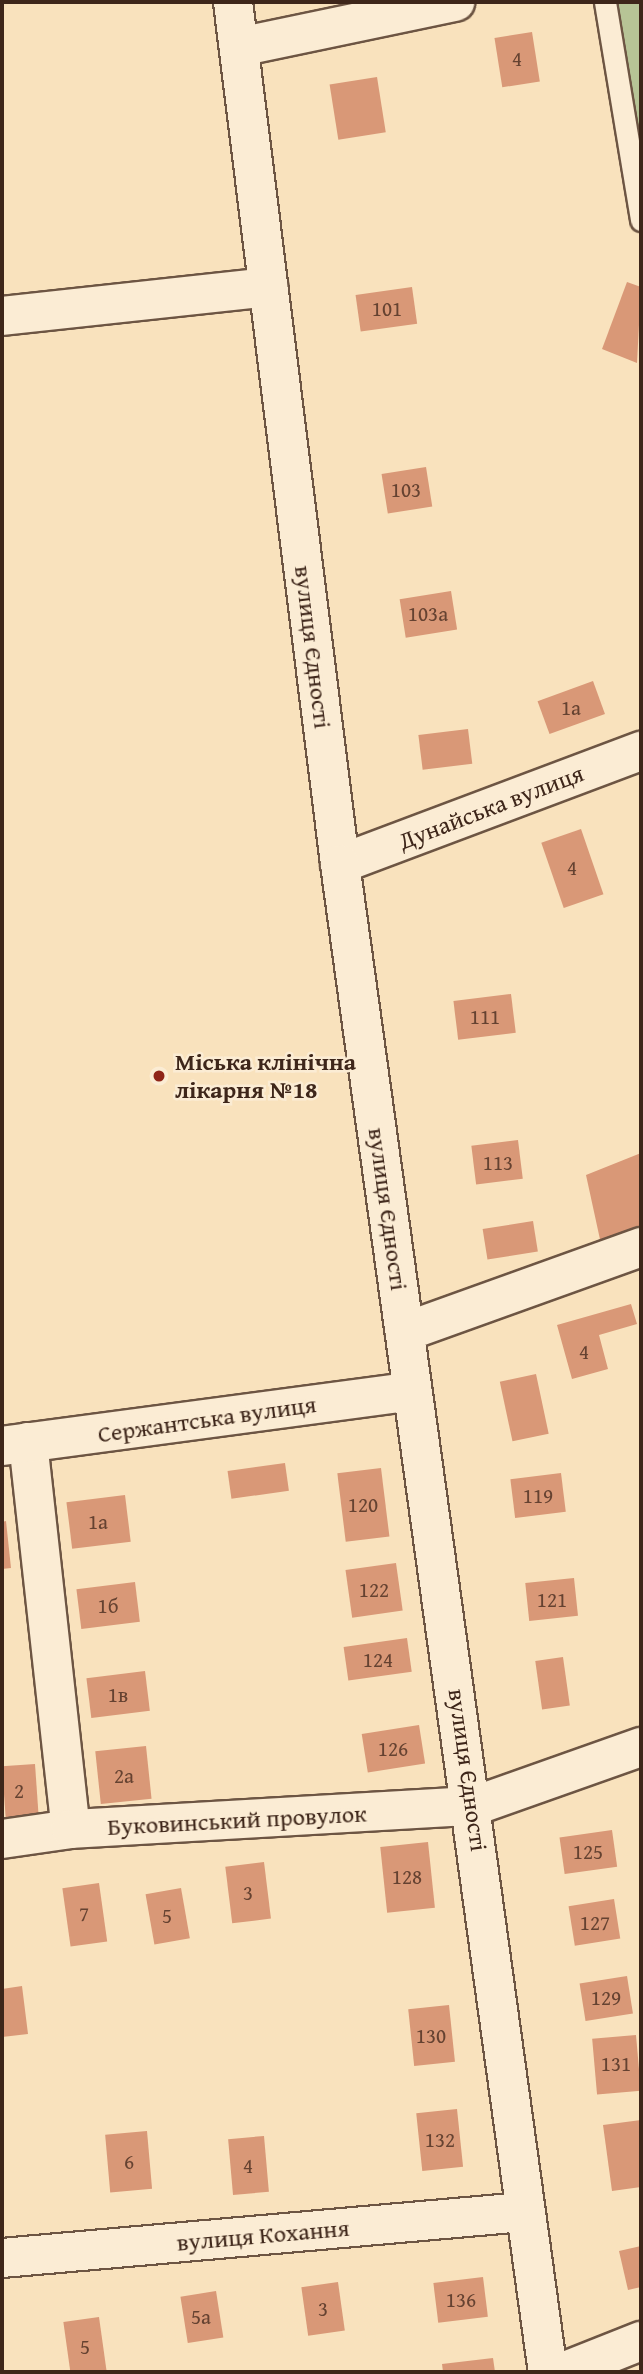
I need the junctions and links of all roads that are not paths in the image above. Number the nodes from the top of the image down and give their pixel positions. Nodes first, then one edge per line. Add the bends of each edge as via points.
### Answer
1 (233, 2) edge
2 (455, 2) edge
3 (605, 2) edge
4 (239, 47) junction
5 (641, 220) edge
6 (268, 287) junction
7 (2, 316) edge
8 (641, 751) edge
9 (340, 864) junction
10 (641, 1247) edge
11 (405, 1332) junction
12 (412, 1391) junction
13 (15, 1444) edge
14 (641, 1747) edge
15 (474, 1806) junction
16 (71, 1829) junction
17 (2, 1839) edge
18 (524, 2212) junction
19 (2, 2258) edge
20 (641, 2342) edge
21 (548, 2372) edge
22 (563, 2372) edge

1 - 4 street, вулиця Єдності
2 - 4 street
3 - 5 lane
4 - 6 street, вулиця Єдності
6 - 7 street
6 - 9 street, вулиця Єдності
8 - 9 street, Дунайська вулиця
9 - 11 street, вулиця Єдності
10 - 11 street
11 - 12 street, вулиця Єдності
12 - 13 street, Сержантська вулиця
12 - 15 street, вулиця Єдності
13 - 16 street
14 - 15 street, Буковинський провулок
15 - 16 street, Буковинський провулок
15 - 18 street, вулиця Єдності
16 - 17 street, Буковинський провулок
18 - 19 street, вулиця Кохання
18 - 21 street, вулиця Єдності
20 - 22 street

